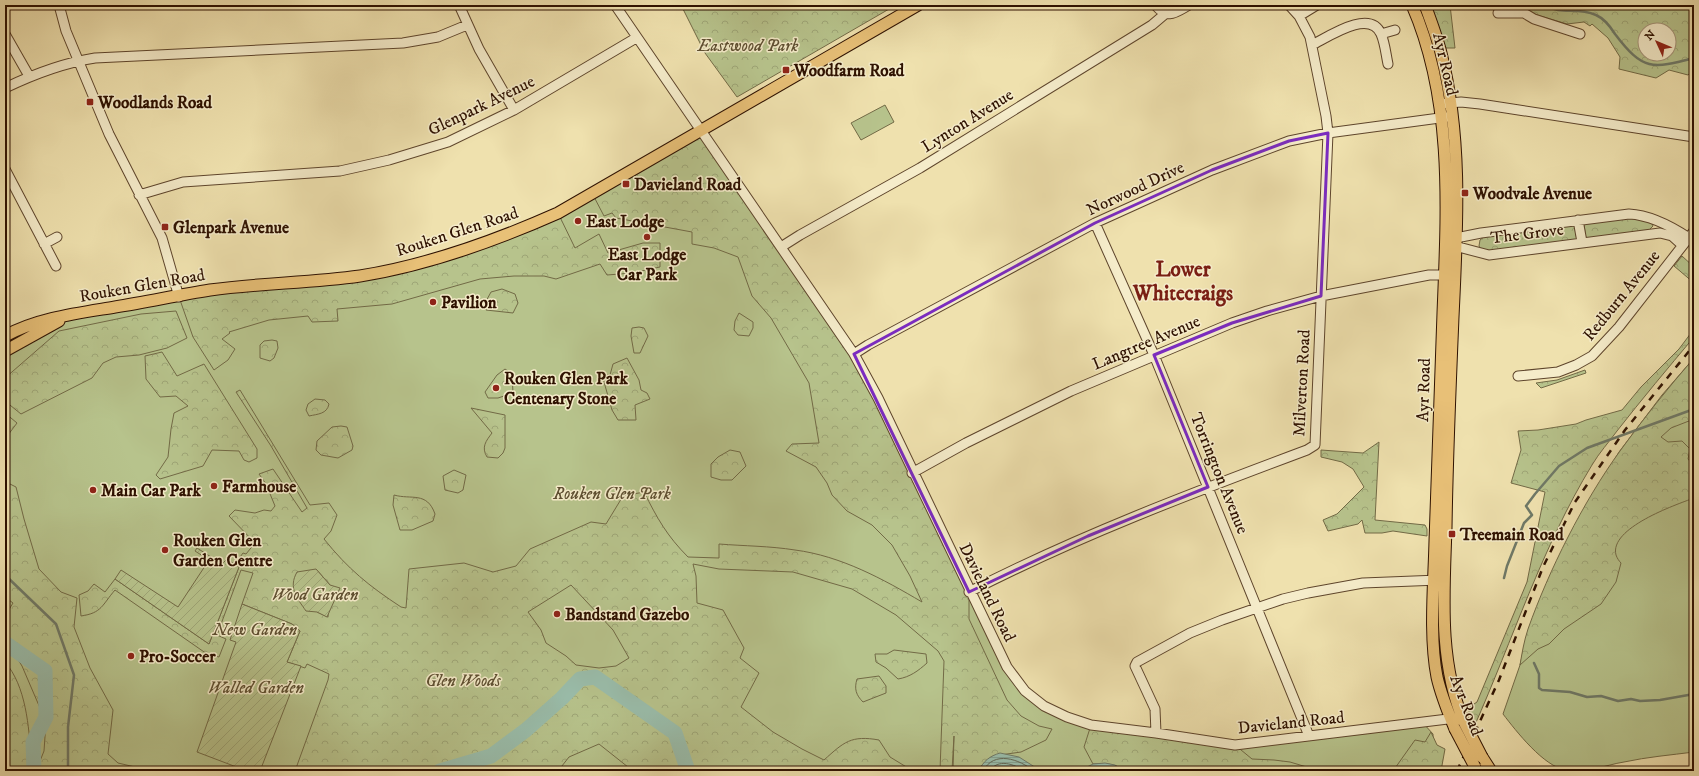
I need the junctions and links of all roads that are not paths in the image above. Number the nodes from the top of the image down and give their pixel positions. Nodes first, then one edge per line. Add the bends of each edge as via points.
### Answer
1 (59, 5) edge
2 (459, 5) edge
3 (615, 5) edge
4 (918, 5) edge
5 (1155, 5) edge
6 (1189, 5) edge
7 (1289, 5) edge
8 (1316, 5) edge
9 (1412, 5) edge
10 (1425, 5) edge
11 (1525, 9) edge
12 (1498, 13) dead end
13 (1165, 14) junction
14 (1299, 16) junction
15 (467, 25) junction
16 (1396, 30) dead end
17 (5, 34) edge
18 (1381, 34) junction
19 (1580, 34) dead end
20 (636, 38) junction
21 (1312, 45) junction
22 (78, 61) junction
23 (1388, 64) dead end
24 (29, 76) junction
25 (5, 88) edge
26 (1445, 103) junction
27 (514, 110) junction
28 (1452, 117) junction
29 (1440, 118) junction
30 (701, 130) junction
31 (1328, 133) junction
32 (1694, 137) edge
33 (5, 169) edge
34 (139, 195) junction
35 (1578, 220) junction
36 (1095, 224) junction
37 (1692, 234) edge
38 (57, 237) dead end
39 (1452, 242) junction
40 (1582, 242) junction
41 (44, 244) junction
42 (1682, 245) junction
43 (781, 247) junction
44 (56, 266) dead end
45 (1450, 275) junction
46 (1321, 296) junction
47 (179, 297) junction
48 (73, 315) junction
49 (8, 332) edge
50 (5, 350) edge
51 (854, 354) junction
52 (1154, 355) junction
53 (1518, 376) dead end
54 (912, 473) junction
55 (1208, 487) junction
56 (1439, 580) junction
57 (969, 592) junction
58 (1257, 607) junction
59 (1446, 635) junction
60 (1433, 636) junction
61 (1463, 719) junction
62 (1453, 724) junction
63 (1156, 733) junction
64 (1309, 736) junction
65 (1477, 769) edge
66 (1491, 771) edge

1 - 22 street
2 - 15 street
3 - 20 street, Davieland Road
4 - 30 main road, Rouken Glen Road
5 - 13 street
6 - 13 street via 1174,13
7 - 14 street, Milverton Road
8 - 14 street
9 - 26 main road, Ayr Road
10 - 26 main road, Ayr Road via 1441,52
11 - 12 street
11 - 19 street via 1534,19
13 - 43 street, Lynton Avenue via 1152,25 920,168
14 - 21 street, Milverton Road
15 - 22 street via 438,37 402,43 108,57
15 - 27 street
16 - 18 street
17 - 24 street
18 - 21 street via 1377,28 1363,23
18 - 23 street
20 - 27 street, Glenpark Avenue
20 - 30 street, Davieland Road
21 - 31 street, Milverton Road
22 - 24 street
22 - 34 street via 109,134
24 - 25 street
26 - 28 main road, Ayr Road
26 - 29 main road, Ayr Road
26 - 32 street via 1480,104
27 - 34 street, Glenpark Avenue via 448,142 389,160 340,171 183,182
28 - 29 street, Norwood Drive
28 - 39 main road, Ayr Road via 1456,169
29 - 31 street, Norwood Drive
29 - 39 main road, Ayr Road via 1444,137
30 - 43 street, Davieland Road
30 - 47 main road, Rouken Glen Road via 558,213 471,248 392,270 360,276 210,290
31 - 36 street, Norwood Drive via 1289,141 1231,162
31 - 46 street, Milverton Road
33 - 41 street
34 - 47 street via 162,238
35 - 37 street, The Grove via 1642,214
35 - 39 street, The Grove via 1507,229
35 - 40 street, The Grove
36 - 51 street, Norwood Drive
36 - 52 street, Torrington Avenue
37 - 42 street, Redburn Avenue
38 - 41 street
39 - 40 street, The Grove via 1489,255
39 - 45 main road, Ayr Road
40 - 42 street, The Grove via 1660,233 1672,236
41 - 44 street
42 - 53 street, Redburn Avenue via 1619,326 1592,356 1558,372
43 - 51 street, Davieland Road
45 - 46 street, Langtree Avenue via 1429,276
45 - 56 main road, Ayr Road
46 - 52 street, Langtree Avenue via 1239,320
46 - 55 street, Milverton Road via 1315,445
47 - 48 main road, Rouken Glen Road
48 - 49 main road, Rouken Glen Road via 42,320
48 - 50 main road, Rouken Glen Road
51 - 54 street, Davieland Road via 878,398
52 - 54 street, Langtree Avenue via 1071,391
52 - 55 street, Torrington Avenue
54 - 57 street, Davieland Road
55 - 57 street, Milverton Road via 1088,536
55 - 58 street, Torrington Avenue
56 - 58 street via 1363,583 1308,593
56 - 59 main road, Ayr Road
56 - 60 main road, Ayr Road
57 - 63 street, Davieland Road via 1007,668 1025,691 1044,706 1091,725
58 - 63 street via 1190,633 1137,662 1135,666 1155,709
58 - 64 street, Torrington Avenue
59 - 60 main road
59 - 61 main road, Ayr Road via 1449,672
60 - 62 main road, Ayr Road via 1437,677
61 - 62 street, Davieland Road
61 - 66 main road, Ayr Road, bridge
62 - 64 street, Davieland Road
62 - 65 main road, Ayr Road, bridge
63 - 64 street, Davieland Road via 1235,745

